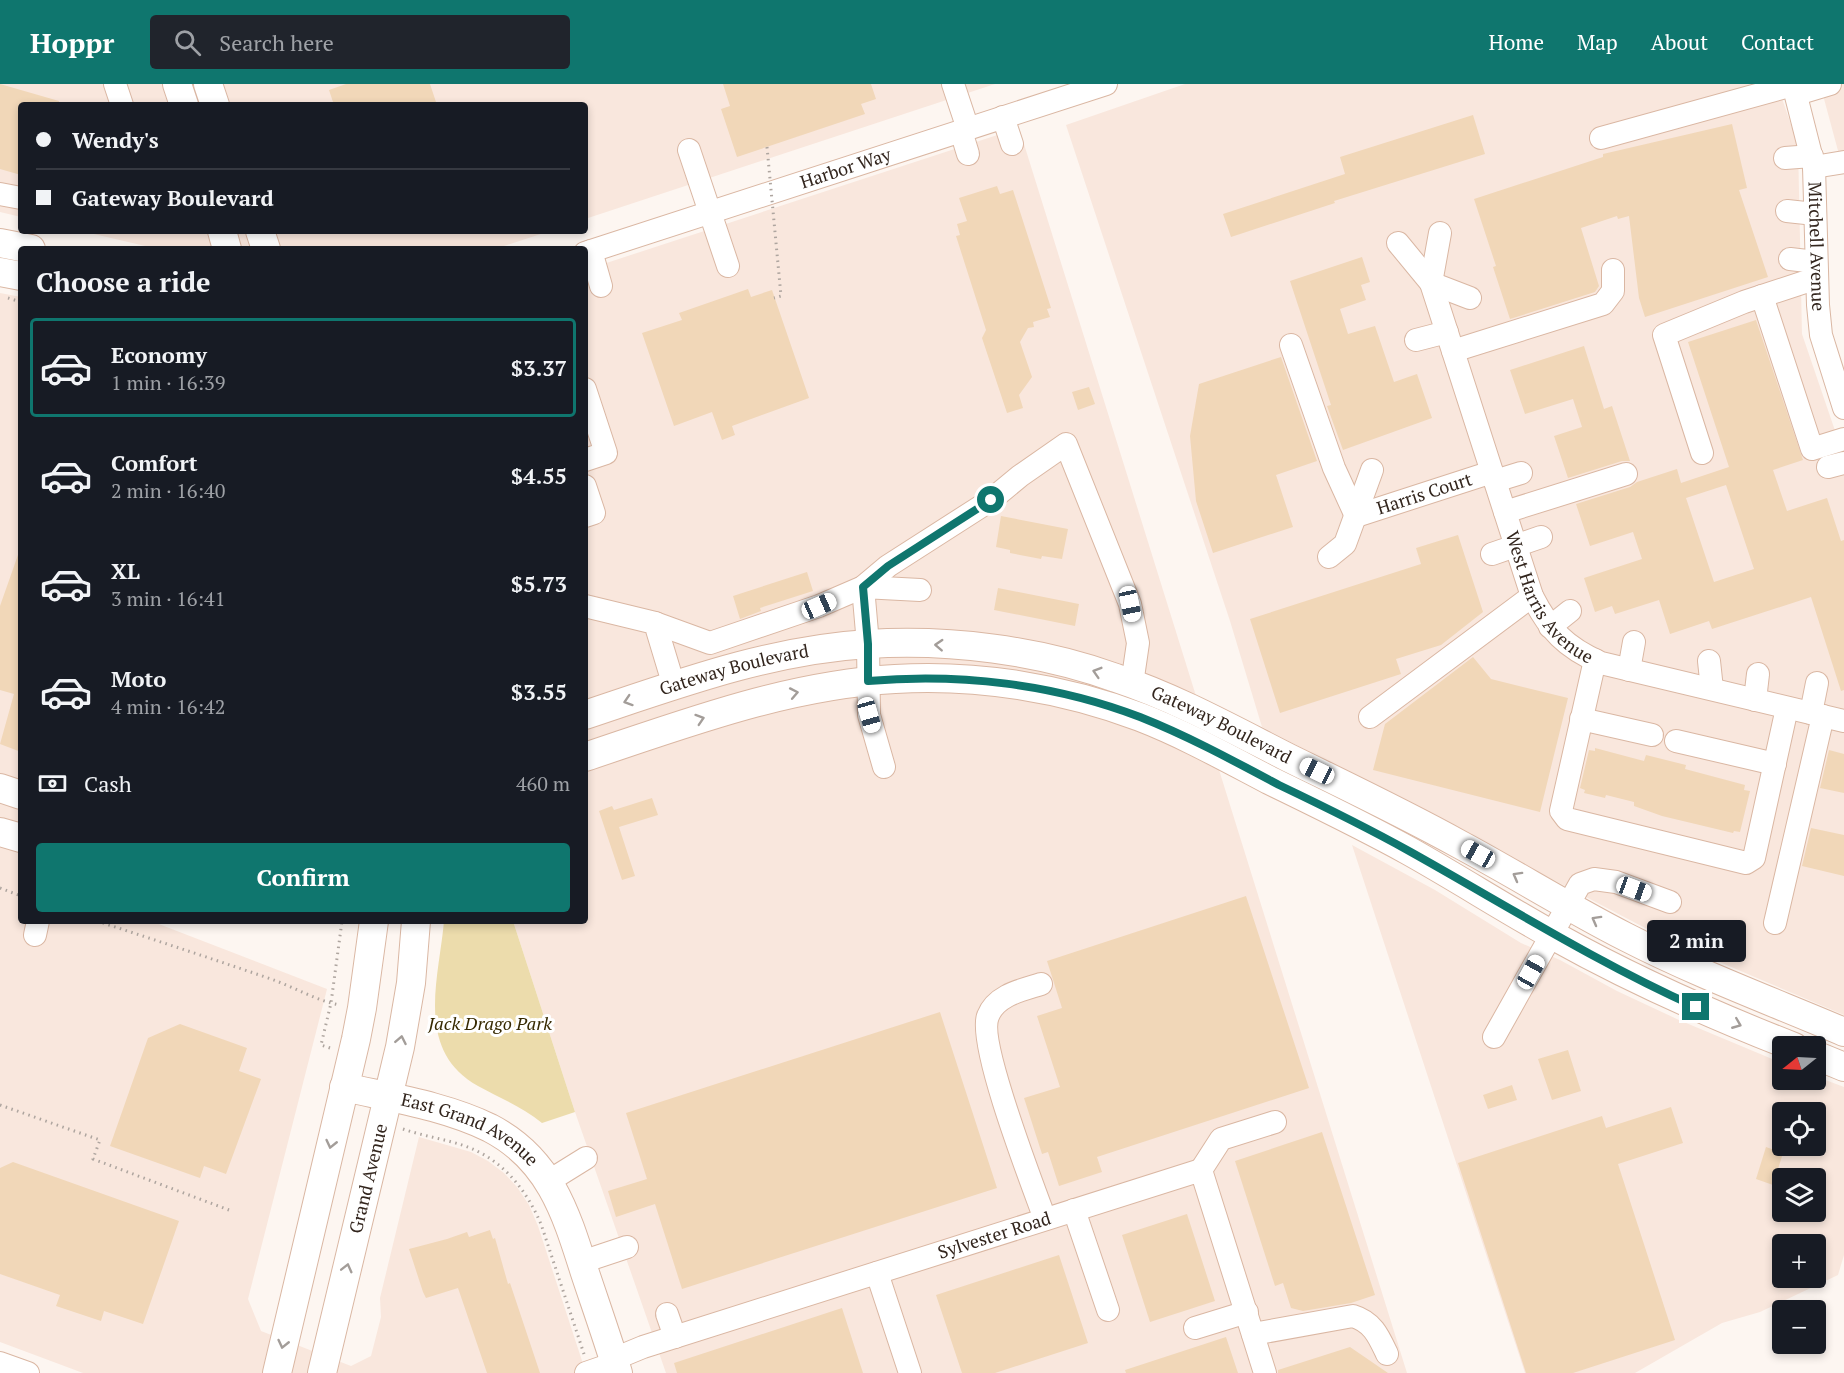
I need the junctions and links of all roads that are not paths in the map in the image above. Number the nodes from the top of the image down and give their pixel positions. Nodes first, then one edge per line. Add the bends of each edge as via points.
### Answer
1 (115, 84) edge
2 (177, 84) edge
3 (208, 84) edge
4 (953, 84) edge
5 (1106, 84) edge
6 (1830, 84) edge
7 (1794, 88) edge
8 (121, 102) edge
9 (183, 102) edge
10 (214, 102) edge
11 (1003, 117) junction
12 (964, 130) junction
13 (1601, 138) dead end
14 (1012, 144) dead end
15 (689, 150) dead end
16 (968, 154) dead end
17 (1785, 158) dead end
18 (1813, 162) junction
19 (1844, 162) edge
20 (0, 194) edge
21 (18, 197) edge
22 (1787, 211) dead end
23 (709, 212) junction
24 (1815, 214) junction
25 (1440, 233) dead end
26 (0, 243) edge
27 (1398, 243) dead end
28 (18, 246) edge
29 (588, 252) edge
30 (1790, 259) dead end
31 (728, 266) dead end
32 (1613, 270) dead end
33 (1816, 270) junction
34 (0, 272) edge
35 (18, 275) edge
36 (1431, 283) junction
37 (601, 286) dead end
38 (1762, 296) junction
39 (1470, 298) dead end
40 (1416, 340) dead end
41 (1450, 342) junction
42 (1291, 345) dead end
43 (588, 398) edge
44 (1844, 408) edge
45 (1844, 439) edge
46 (1702, 453) dead end
47 (588, 459) edge
48 (1372, 470) dead end
49 (1521, 472) dead end
50 (1626, 474) dead end
51 (1494, 477) junction
52 (588, 495) edge
53 (1505, 512) junction
54 (588, 515) edge
55 (1356, 516) junction
56 (1541, 537) dead end
57 (1516, 546) junction
58 (1492, 554) dead end
59 (1329, 557) dead end
60 (863, 587) junction
61 (920, 590) dead end
62 (1533, 596) junction
63 (588, 607) edge
64 (1570, 611) dead end
65 (655, 623) junction
66 (1550, 627) junction
67 (1635, 642) dead end
68 (868, 644) junction
69 (1595, 660) junction
70 (1709, 661) dead end
71 (1629, 670) junction
72 (1758, 674) dead end
73 (868, 681) junction
74 (1817, 683) dead end
75 (1132, 684) junction
76 (674, 686) junction
77 (1712, 689) junction
78 (1755, 700) junction
79 (1787, 708) junction
80 (588, 714) edge
81 (1370, 717) dead end
82 (1826, 717) edge
83 (1581, 719) junction
84 (1652, 735) dead end
85 (1676, 741) dead end
86 (588, 756) edge
87 (1775, 764) junction
88 (884, 767) dead end
89 (0, 788) edge
90 (18, 794) edge
91 (0, 832) edge
92 (18, 837) edge
93 (1670, 902) dead end
94 (1569, 905) junction
95 (1774, 923) dead end
96 (365, 924) edge
97 (374, 924) edge
98 (416, 924) edge
99 (1552, 935) junction
100 (370, 956) junction
101 (1041, 984) dead end
102 (1844, 1032) edge
103 (1494, 1037) dead end
104 (1772, 1038) edge
105 (1826, 1060) edge
106 (1844, 1067) edge
107 (344, 1087) junction
108 (389, 1097) junction
109 (1275, 1122) dead end
110 (586, 1158) dead end
111 (1201, 1170) junction
112 (549, 1181) junction
113 (1074, 1210) junction
114 (1045, 1220) junction
115 (627, 1246) dead end
116 (582, 1262) junction
117 (877, 1273) junction
118 (1108, 1310) dead end
119 (1247, 1312) junction
120 (667, 1314) dead end
121 (1195, 1328) dead end
122 (675, 1336) junction
123 (1255, 1339) junction
124 (1387, 1354) dead end
125 (0, 1363) edge
126 (605, 1368) edge
127 (28, 1373) edge
128 (277, 1373) edge
129 (322, 1373) edge
130 (910, 1373) edge
131 (1266, 1373) edge

1 - 8 street
2 - 9 main road
3 - 10 main road
4 - 12 street
5 - 11 street, Harbor Way
6 - 7 street
7 - 13 street
7 - 18 street, Mitchell Avenue
11 - 12 street, Harbor Way
11 - 14 street
12 - 16 street
12 - 23 street, Harbor Way
15 - 23 street
17 - 18 street
18 - 19 street
18 - 24 street, Mitchell Avenue
20 - 21 street
22 - 24 street
23 - 29 street, Harbor Way
23 - 31 street
24 - 33 street, Mitchell Avenue
25 - 36 street
26 - 28 main road
27 - 36 street
29 - 37 street
30 - 33 street
32 - 41 street via 1613,291 1603,304
33 - 38 street
33 - 44 street, Mitchell Avenue via 1821,334
34 - 35 main road
36 - 39 street
36 - 41 street, West Harris Avenue
38 - 45 street via 1812,449
38 - 46 street via 1664,335
40 - 41 street
41 - 51 street, West Harris Avenue
42 - 55 street via 1334,468
43 - 47 street via 606,453
48 - 55 street
49 - 51 street, Harris Court
50 - 53 street
51 - 53 street, West Harris Avenue
51 - 55 street, Harris Court
52 - 54 street via 594,513
53 - 57 street, West Harris Avenue
55 - 59 street via 1345,544
56 - 57 street
57 - 58 street
57 - 62 street, West Harris Avenue
60 - 61 street
60 - 65 street via 710,643
60 - 68 street
60 - 75 street via 1066,444 1130,604 1138,643
62 - 66 street, West Harris Avenue
62 - 81 street
63 - 65 street
64 - 66 street
65 - 76 street
66 - 69 street, West Harris Avenue via 1567,645
67 - 71 street
68 - 73 street
75 -> 68 main road, Gateway Boulevard via 1082,667 1015,652 954,645
68 - 76 main road, Gateway Boulevard via 773,657
69 - 71 street, West Harris Avenue
69 - 83 street
70 - 77 street
71 - 77 street, West Harris Avenue
72 - 78 street
86 -> 73 main road, Gateway Boulevard via 738,706
73 - 88 street via 869,715
73 - 99 main road, Gateway Boulevard via 923,678 1009,684 1074,697 1140,717 1368,829
74 - 82 street
94 -> 75 main road, Gateway Boulevard via 1409,818 1186,706
76 -> 80 main road, Gateway Boulevard
77 - 78 street, West Harris Avenue
78 - 79 street, West Harris Avenue
79 - 82 street, West Harris Avenue
79 - 87 street
82 - 95 street
83 - 84 street
83 - 87 street via 1561,811 1567,819 1746,863 1754,858
85 - 87 street
89 - 90 main road
91 - 92 main road
93 - 94 street via 1616,882 1594,879 1580,884
94 - 99 street
102 -> 94 main road, Gateway Boulevard via 1678,962
96 - 100 main road
97 - 100 main road
108 -> 98 main road, Grand Avenue via 411,983
99 - 103 street
99 -> 104 main road, Gateway Boulevard via 1677,999
100 - 107 main road
101 - 114 street via 997,1001 987,1017 996,1074
105 - 106 main road
107 - 108 main road, East Grand Avenue
107 -> 128 main road
108 - 112 main road, East Grand Avenue via 488,1127 519,1148
129 -> 108 main road, Grand Avenue
109 - 111 street via 1221,1139
110 - 112 street
111 - 113 street, Sylvester Road
111 - 119 street
112 - 116 main road, East Grand Avenue
113 - 114 street, Sylvester Road
113 - 118 street
114 - 117 street, Sylvester Road
115 - 116 street
116 - 126 main road, East Grand Avenue
117 - 122 street, Sylvester Road
117 - 130 street
119 - 121 street
119 - 123 street
120 - 122 street
122 - 126 street, Sylvester Road
123 - 124 street via 1353,1316 1364,1319 1377,1332
123 - 131 street
125 - 127 street

